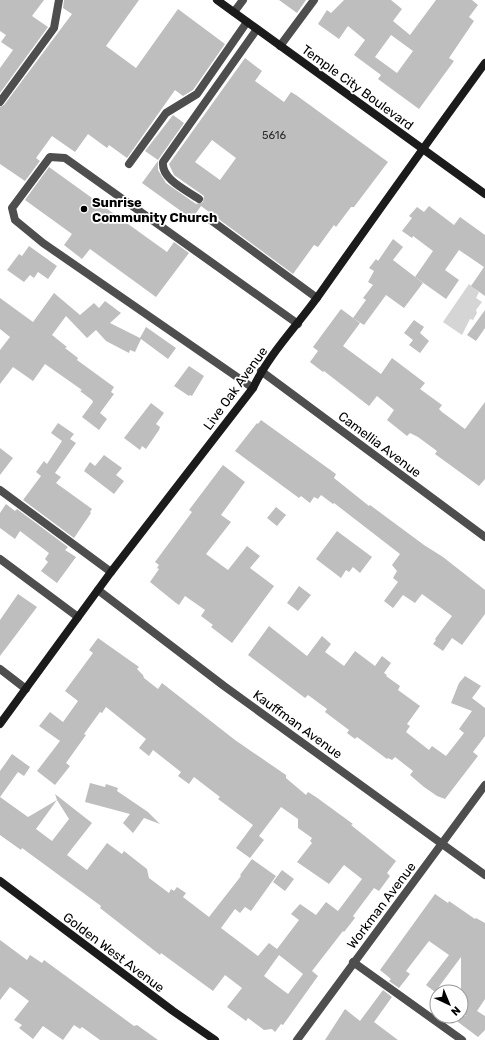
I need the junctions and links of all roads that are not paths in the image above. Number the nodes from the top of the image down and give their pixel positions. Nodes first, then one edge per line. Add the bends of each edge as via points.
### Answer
1 (60, 0) edge
2 (217, 0) edge
3 (242, 0) edge
4 (314, 0) edge
5 (234, 12) junction
6 (247, 22) junction
7 (257, 29) junction
8 (280, 46) junction
9 (485, 63) edge
10 (0, 102) edge
11 (422, 148) junction
12 (129, 164) dead end
13 (485, 194) edge
14 (199, 199) dead end
15 (208, 218) dead end
16 (317, 298) junction
17 (298, 324) junction
18 (261, 370) junction
19 (253, 388) junction
20 (0, 490) edge
21 (485, 537) edge
22 (0, 560) edge
23 (111, 572) junction
24 (98, 590) junction
25 (78, 617) junction
26 (0, 669) edge
27 (26, 689) junction
28 (0, 724) edge
29 (485, 785) edge
30 (442, 844) junction
31 (485, 875) edge
32 (0, 881) edge
33 (353, 962) junction
34 (215, 1040) edge
35 (297, 1040) edge
36 (462, 1040) edge

1 - 10 street via 54,28
2 - 5 street, Temple City Boulevard
3 - 5 street
4 - 8 street
5 - 6 street, Temple City Boulevard
6 - 7 street, Temple City Boulevard
6 - 12 street via 197,94 166,113
7 - 8 street, Temple City Boulevard
7 - 14 street via 163,162 162,168 165,173
8 - 11 street, Temple City Boulevard
9 - 11 street, Live Oak Avenue
11 - 13 street, Temple City Boulevard
11 - 16 street, Live Oak Avenue
15 - 16 street
16 - 17 street, Live Oak Avenue
17 - 18 street, Live Oak Avenue
17 - 19 street via 65,158 50,157 12,208 15,220 43,243
18 - 19 street, Live Oak Avenue
18 - 21 street, Camellia Avenue
19 - 23 street, Live Oak Avenue
20 - 23 street
22 - 25 street
23 - 24 street, Live Oak Avenue
24 - 25 street, Live Oak Avenue
24 - 30 street, Kauffman Avenue via 224,686
25 - 27 street, Live Oak Avenue
26 - 27 street
27 - 28 street, Live Oak Avenue
29 - 30 street, Workman Avenue
30 - 31 street, Kauffman Avenue
30 - 33 street, Workman Avenue
32 - 34 street, Golden West Avenue
33 - 35 street, Workman Avenue
33 - 36 street

